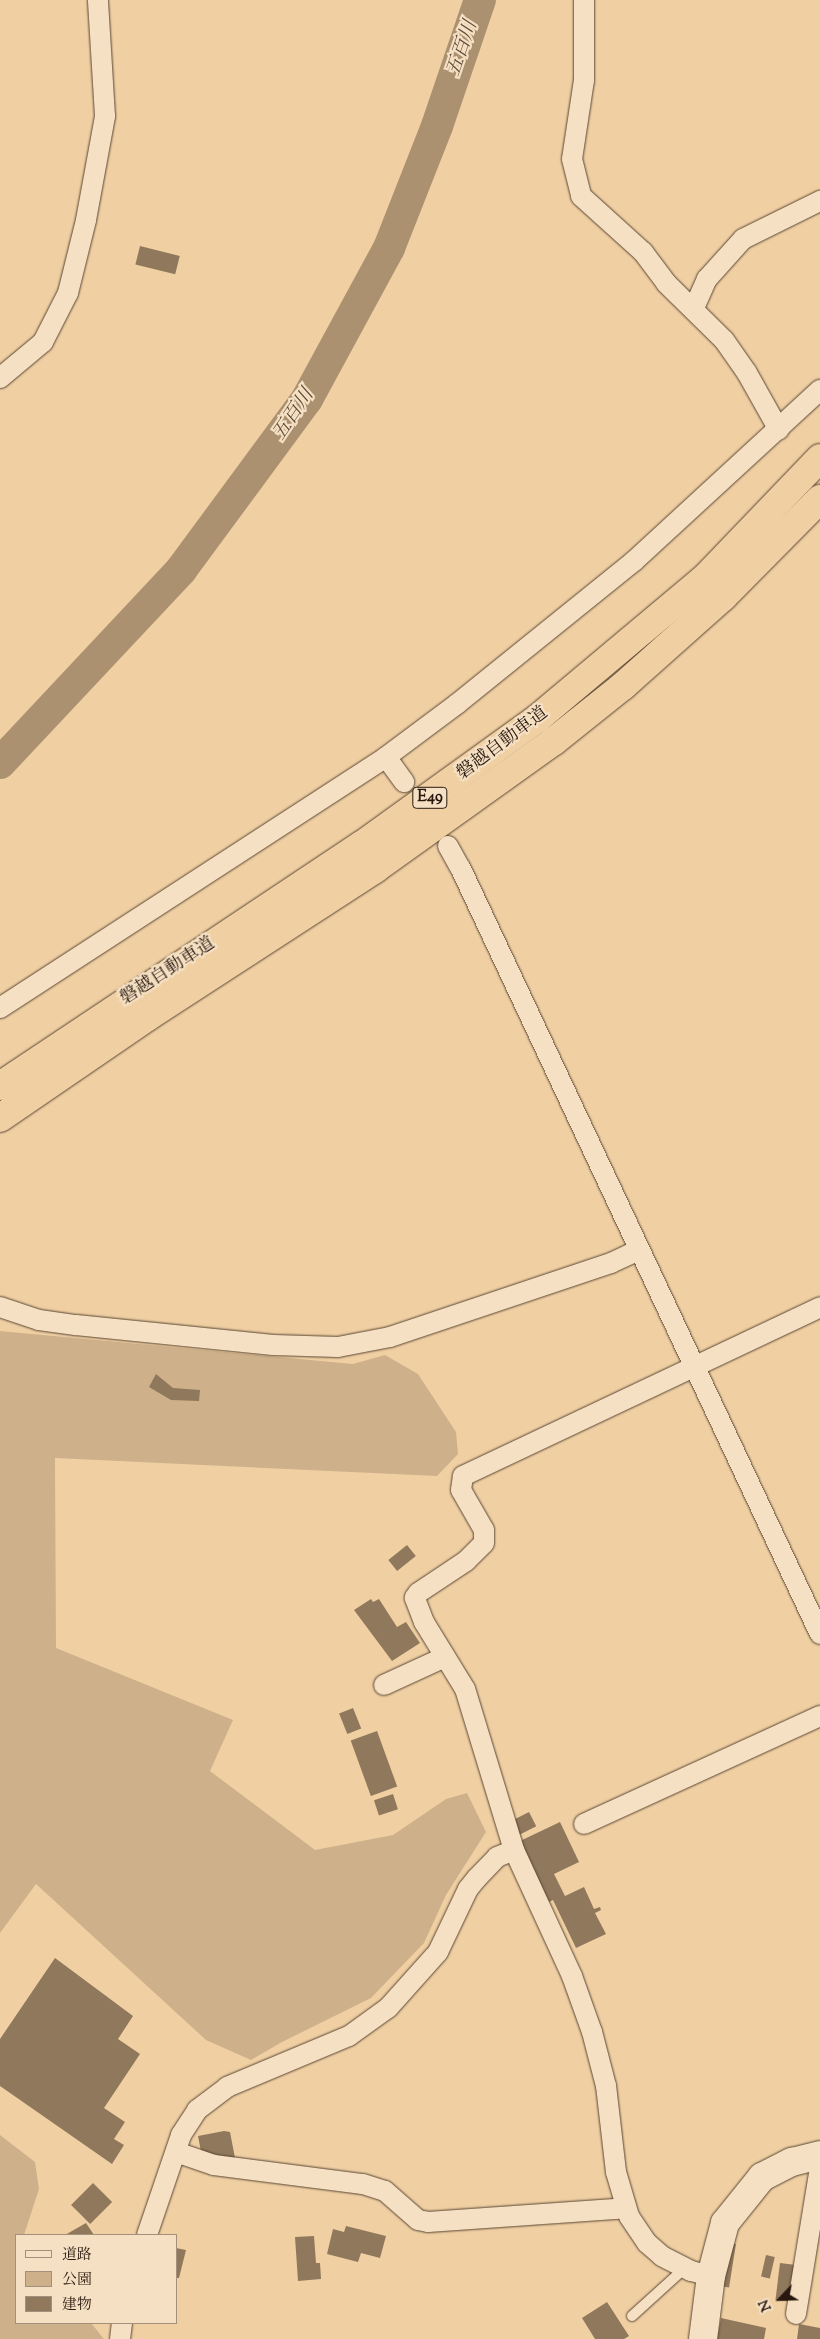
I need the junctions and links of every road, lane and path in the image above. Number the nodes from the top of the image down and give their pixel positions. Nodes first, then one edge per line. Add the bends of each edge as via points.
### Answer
1 (98, 0) edge
2 (584, 0) edge
3 (820, 201) edge
4 (694, 308) junction
5 (0, 378) edge
6 (820, 390) edge
7 (779, 430) junction
8 (820, 458) edge
9 (820, 498) edge
10 (386, 757) junction
11 (404, 782) dead end
12 (448, 846) dead end
13 (0, 1008) edge
14 (0, 1086) edge
15 (0, 1118) edge
16 (639, 1250) junction
17 (0, 1307) edge
18 (820, 1307) edge
19 (694, 1365) junction
20 (820, 1634) edge
21 (445, 1657) junction
22 (384, 1686) dead end
23 (820, 1716) edge
24 (584, 1824) dead end
25 (514, 1850) junction
26 (176, 2152) junction
27 (820, 2156) edge
28 (820, 2168) edge
29 (626, 2208) junction
30 (147, 2234) edge
31 (685, 2268) junction
32 (711, 2276) junction
33 (796, 2314) dead end
34 (632, 2316) dead end
35 (122, 2324) edge
36 (120, 2339) edge
37 (703, 2339) edge

1 - 5 street via 105,116 86,220 68,294 43,342
2 - 4 street via 584,80 572,159 575,183 589,207 643,252 666,283
3 - 4 street via 743,239 707,279
4 - 7 street via 735,355
6 - 7 street
7 - 10 street via 627,567 458,704
8 - 14 highway, 磐越自動車道 / E49 via 705,578 538,718 362,845
9 - 15 highway, 磐越自動車道 / E49 via 723,597 623,686 554,741 375,869
10 - 11 street
10 - 13 street
12 - 16 street
16 - 17 street via 611,1263 390,1337 338,1347 274,1345 76,1325 39,1320
16 - 19 street
18 - 19 street
19 - 20 street
19 - 21 street via 463,1476 461,1490 484,1530 484,1543 466,1561 415,1598 424,1622
21 - 22 street
21 - 25 street via 466,1689
23 - 24 street
25 - 26 street via 497,1857 468,1889 438,1952 388,2008 349,2036 261,2072 213,2097 188,2121
25 - 29 street via 572,1976 592,2032 606,2086 616,2172
26 - 29 street via 214,2165 363,2184 385,2192 418,2220 428,2222
26 - 30 street
27 - 32 main road via 771,2170 754,2185 725,2223
28 - 33 street
29 - 31 street via 647,2243 662,2256
31 - 32 street
31 - 34 lane
32 - 37 main road
35 - 36 street

